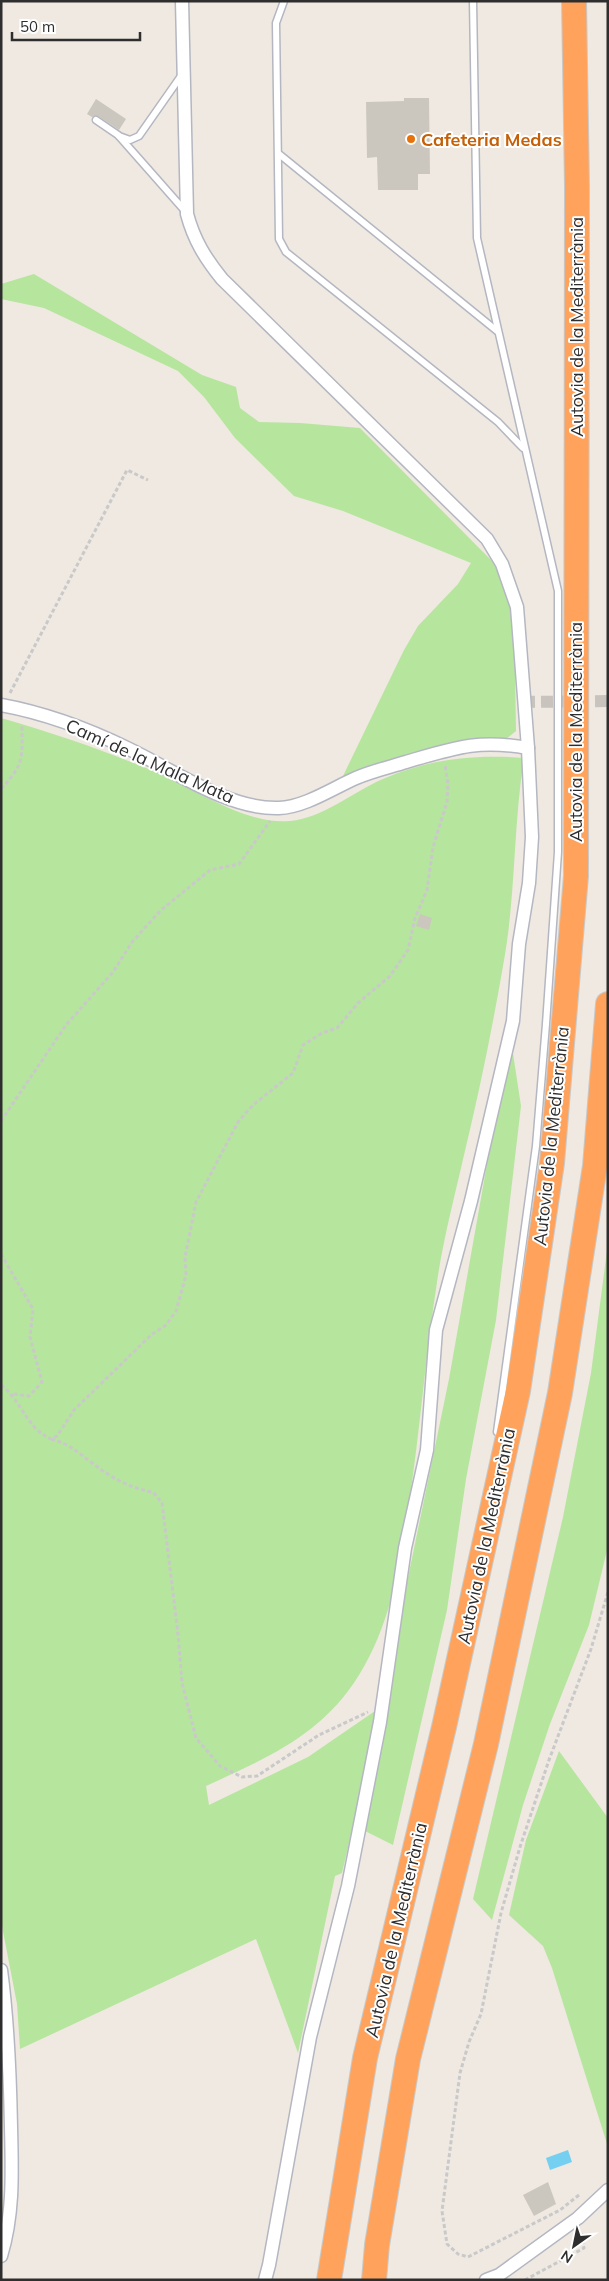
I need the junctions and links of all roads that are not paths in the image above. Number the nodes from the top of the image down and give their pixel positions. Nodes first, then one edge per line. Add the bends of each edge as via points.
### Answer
1 (182, 1) edge
2 (284, 1) edge
3 (473, 1) edge
4 (574, 1) edge
5 (184, 73) junction
6 (96, 120) dead end
7 (118, 135) junction
8 (279, 154) junction
9 (187, 214) junction
10 (497, 331) junction
11 (525, 450) junction
12 (3, 705) edge
13 (528, 748) junction
14 (608, 1004) edge
15 (496, 1441) dead end
16 (492, 1470) dead end
17 (476, 1587) junction
18 (1, 1970) edge
19 (608, 2190) edge
20 (1, 2256) edge
21 (265, 2280) edge
22 (329, 2280) edge
23 (374, 2280) edge
24 (486, 2280) edge

1 - 5 street
2 - 8 lane via 276,23
3 - 10 lane via 477,238
4 - 17 highway, Autovia de la Mediterrània via 577,186 576,876 552,1163 518,1391
5 - 7 lane via 139,136 130,140
5 - 9 street
6 - 7 lane
7 - 9 lane
8 - 10 lane
8 - 11 lane via 280,239 286,252 498,422
9 - 13 street via 194,238 222,279 487,539 502,564 517,608
10 - 11 lane
11 - 15 lane via 558,591 558,852 536,1146
12 - 13 street, Camí de la Mala Mata via 64,722 127,748 224,797 251,805 279,808 298,804 358,777 467,744 502,743
13 - 21 street via 532,837 513,1021 471,1202 436,1330 427,1450 405,1548 382,1706 348,1886 310,2038
14 - 23 highway via 595,1166 560,1392 486,1744 408,2059 377,2244
16 - 17 lane
17 - 22 highway, Autovia de la Mediterrània via 365,2058
18 - 20 street via 10,2056 12,2211
19 - 24 street via 578,2218

